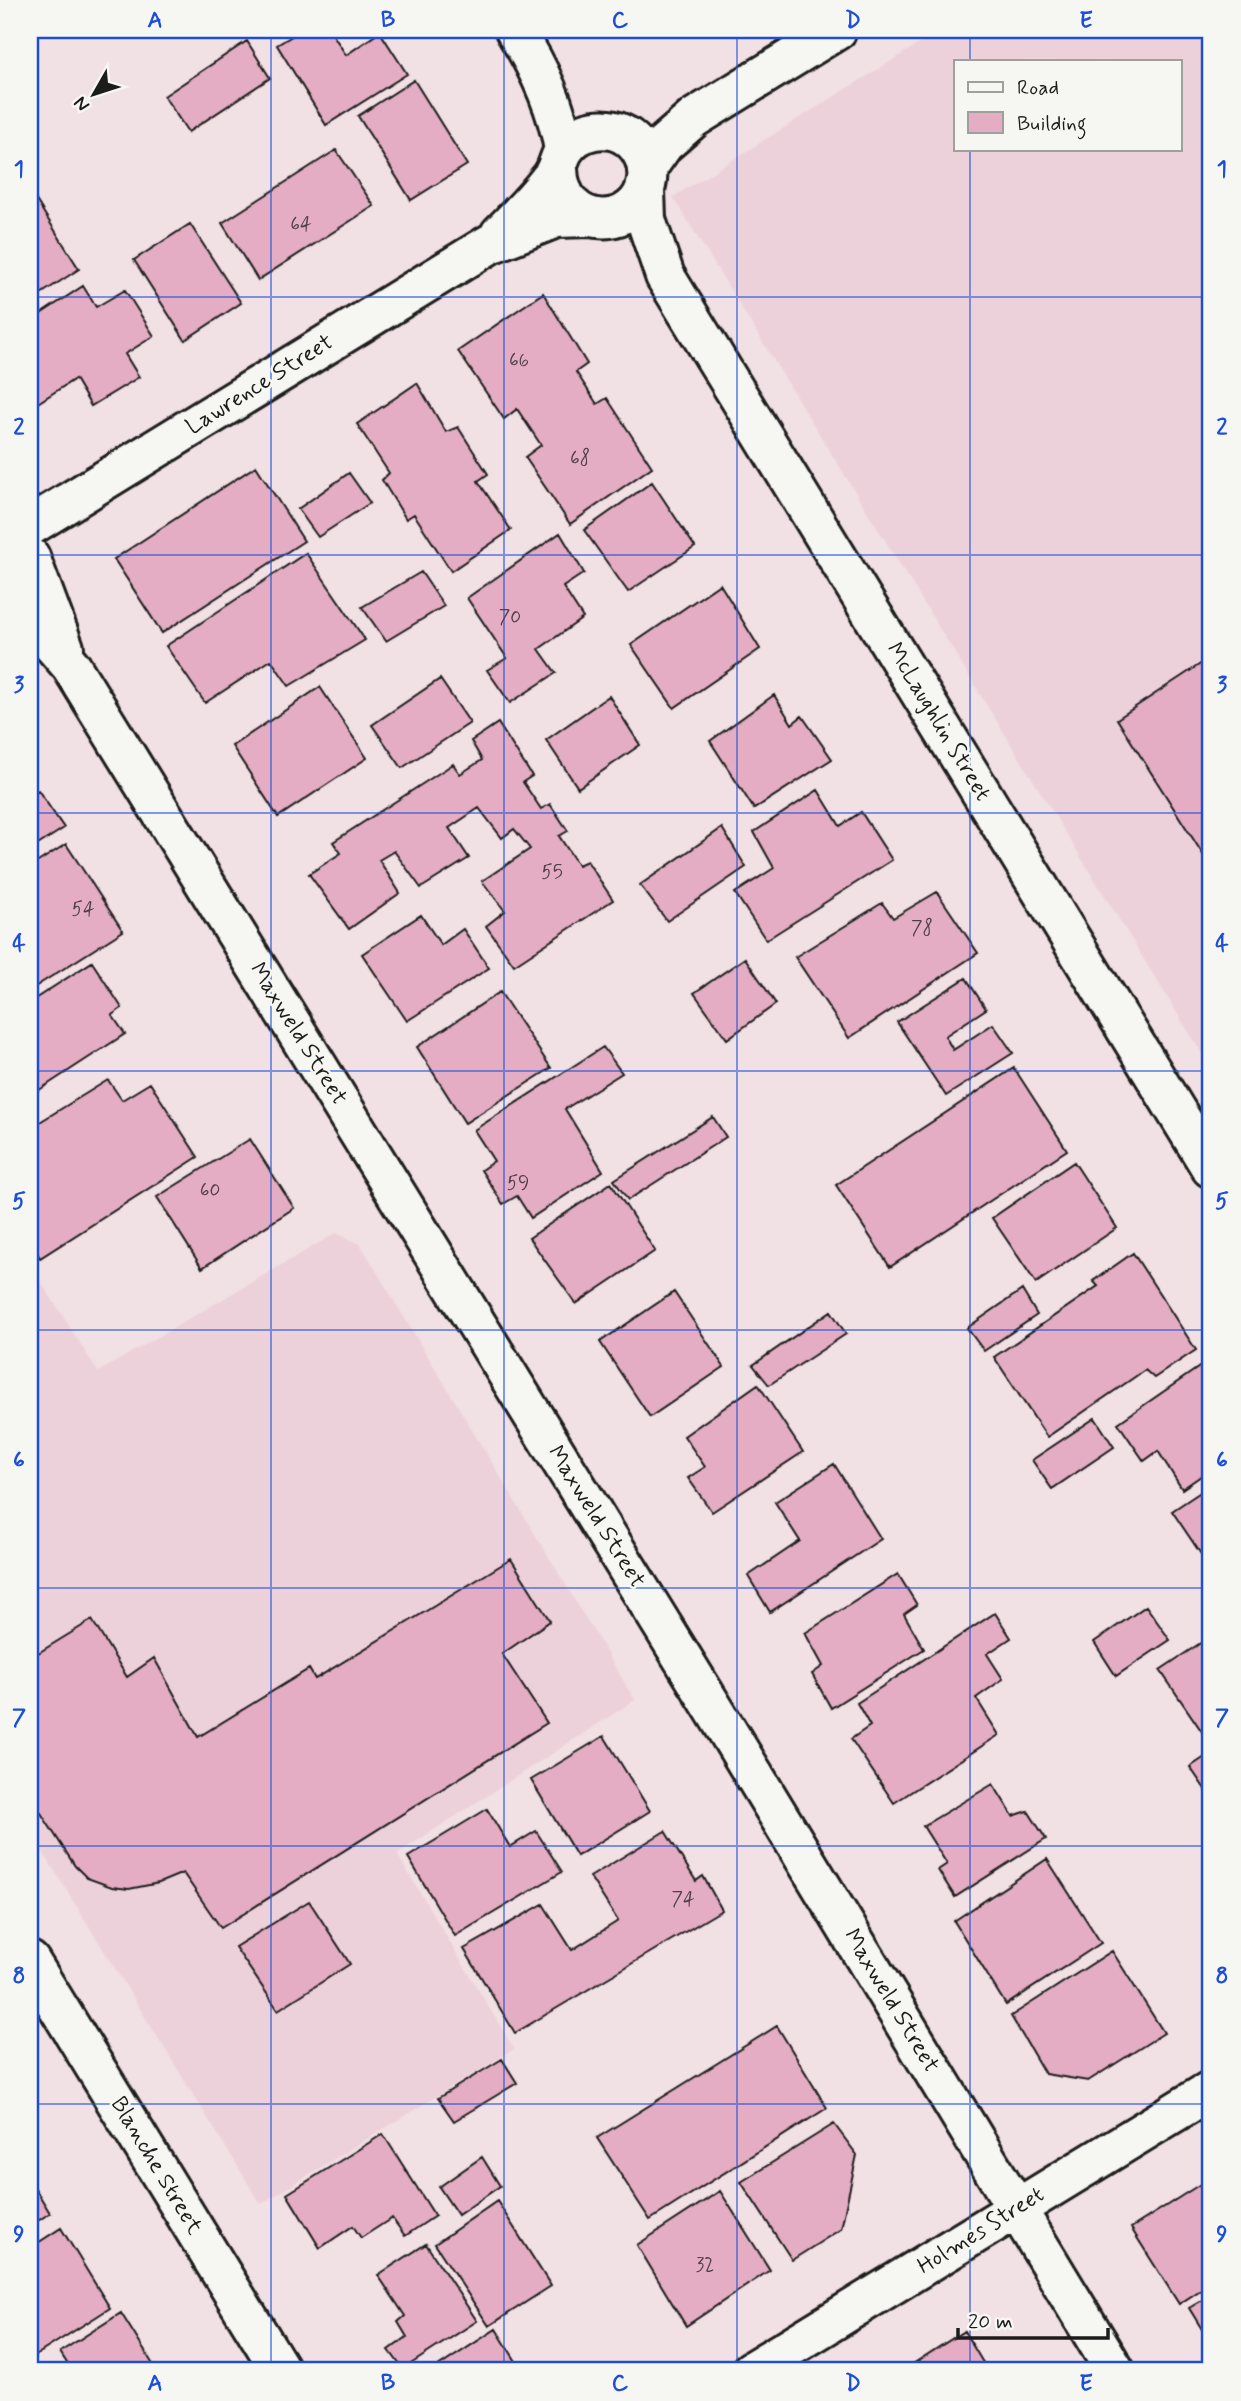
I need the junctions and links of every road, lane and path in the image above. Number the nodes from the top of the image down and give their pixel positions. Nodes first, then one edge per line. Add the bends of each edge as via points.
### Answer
1 (515, 30) edge
2 (837, 30) edge
3 (538, 68) junction
4 (694, 118) junction
5 (615, 131) junction
6 (561, 160) junction
7 (646, 179) junction
8 (596, 218) junction
9 (490, 244) junction
10 (665, 276) junction
11 (30, 526) edge
12 (30, 557) edge
13 (30, 619) edge
14 (71, 666) junction
15 (1211, 1168) edge
16 (30, 1961) edge
17 (1211, 2090) edge
18 (1015, 2209) junction
19 (281, 2371) edge
20 (751, 2371) edge
21 (1115, 2371) edge

1 - 3 street
2 - 4 street
3 - 5 street via 573,104
3 - 6 street via 560,121
4 - 5 street via 654,129
4 - 7 street via 664,144
5 - 6 street via 596,129 583,134 572,140
5 - 7 street via 638,148
6 - 8 street via 562,194 570,205
6 - 9 street, Lawrence Street via 529,205
7 - 8 street via 638,202 628,211
7 - 10 street, McLaughlin Street via 646,220
8 - 9 street, Lawrence Street via 556,218
8 - 10 street, McLaughlin Street via 630,241
9 - 11 street, Lawrence Street
10 - 15 street, McLaughlin Street
12 - 14 street, Maxweld Street
13 - 14 street, Maxweld Street
14 - 18 street, Maxweld Street via 720,1719
16 - 19 street, Blanche Street
17 - 18 street, Holmes Street
18 - 20 street, Holmes Street
18 - 21 street, Maxweld Street

